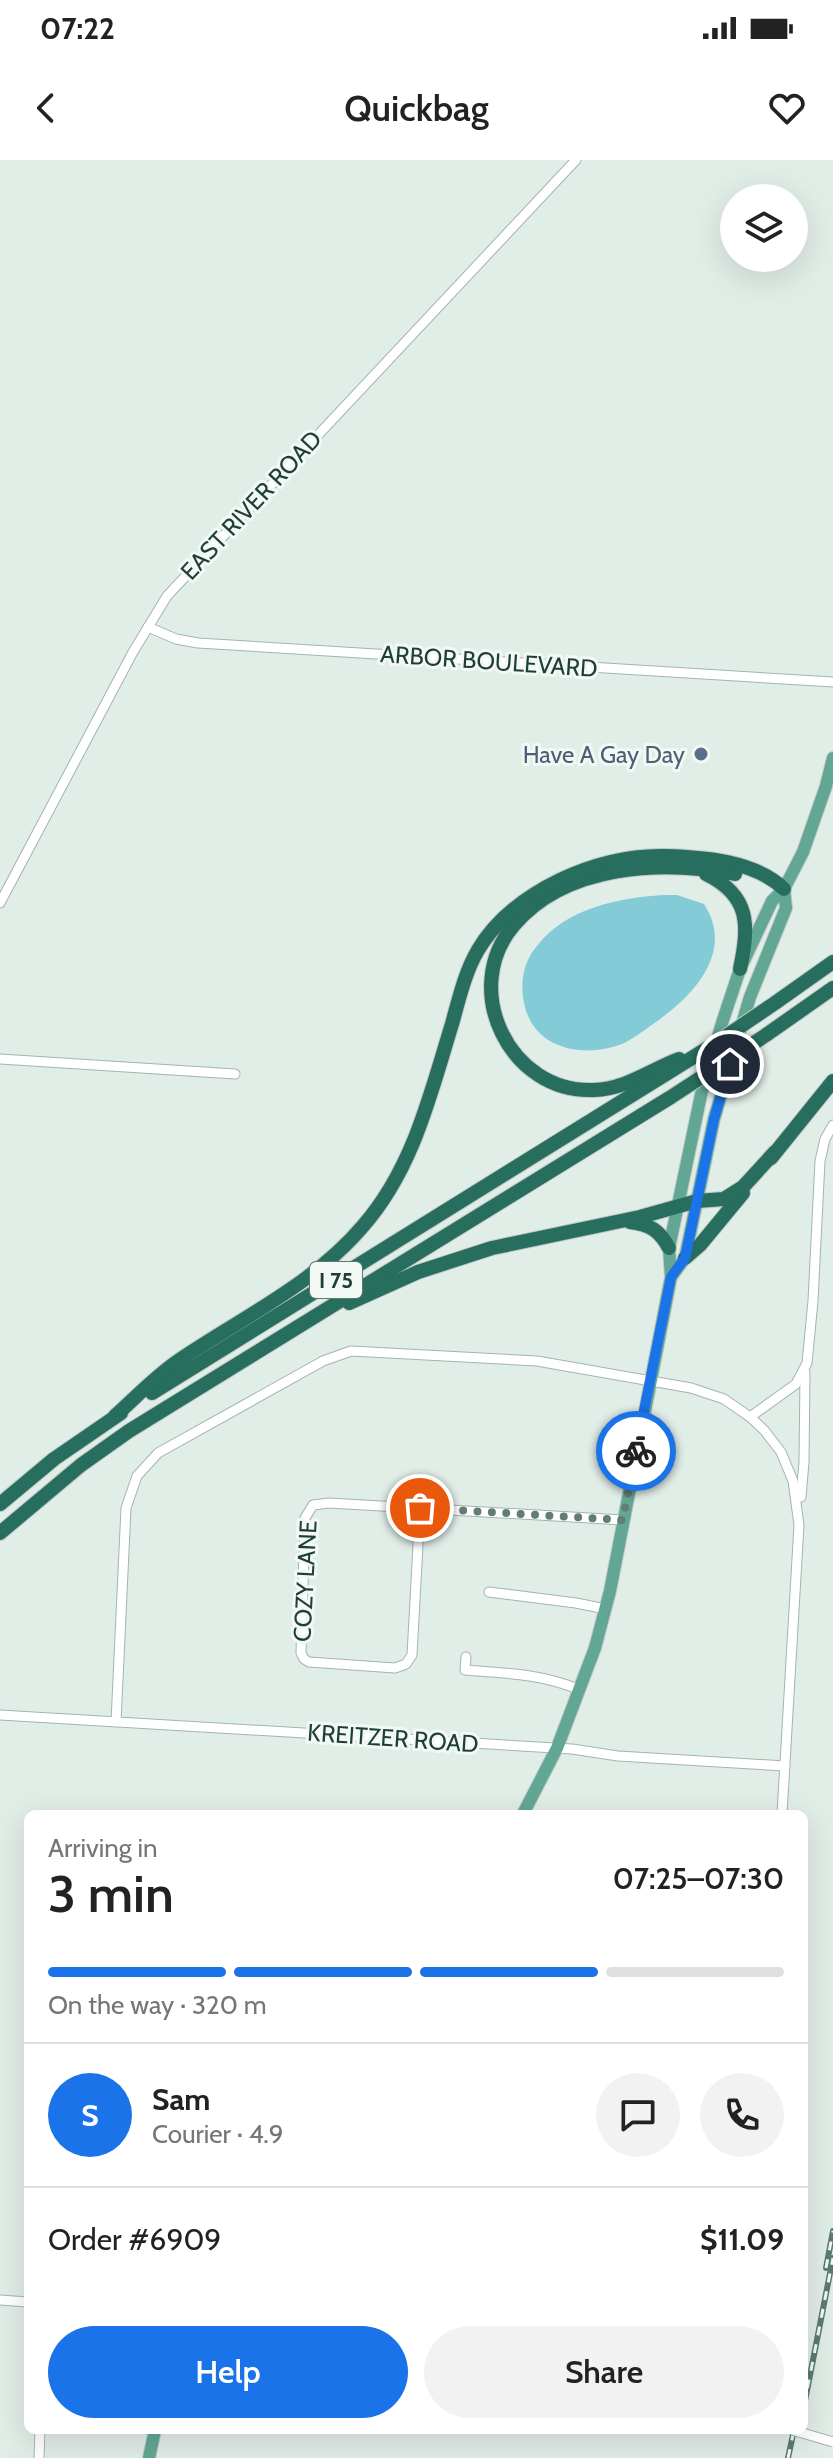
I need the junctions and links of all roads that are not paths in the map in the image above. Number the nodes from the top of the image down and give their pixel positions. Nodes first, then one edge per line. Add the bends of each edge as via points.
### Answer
1 (576, 160) edge
2 (148, 627) junction
3 (833, 682) edge
4 (833, 758) edge
5 (691, 867) junction
6 (784, 889) junction
7 (0, 903) edge
8 (833, 962) edge
9 (740, 969) junction
10 (833, 988) edge
11 (0, 1059) edge
12 (681, 1062) junction
13 (235, 1074) dead end
14 (833, 1081) edge
15 (833, 1125) edge
16 (775, 1152) junction
17 (697, 1201) junction
18 (677, 1208) junction
19 (614, 1222) junction
20 (669, 1248) junction
21 (685, 1258) junction
22 (671, 1277) junction
23 (280, 1337) junction
24 (805, 1370) junction
25 (651, 1380) junction
26 (115, 1416) junction
27 (750, 1417) junction
28 (0, 1504) edge
29 (420, 1508) junction
30 (798, 1508) junction
31 (623, 1520) junction
32 (0, 1533) edge
33 (489, 1592) dead end
34 (606, 1609) junction
35 (466, 1657) dead end
36 (580, 1690) junction
37 (0, 1715) edge
38 (116, 1722) junction
39 (557, 1748) junction
40 (785, 1766) junction
41 (525, 1810) edge
42 (782, 1810) edge
43 (0, 2300) edge
44 (24, 2302) edge
45 (40, 2434) edge
46 (154, 2434) edge
47 (806, 2434) edge
48 (833, 2442) edge
49 (39, 2458) edge
50 (149, 2458) edge

1 - 2 street, EAST RIVER ROAD via 181,580
2 - 3 street, ARBOR BOULEVARD via 198,643
2 - 7 street, EAST RIVER ROAD
4 - 6 main road via 814,824
5 - 6 highway
5 - 9 highway via 733,891 742,908 746,934
5 - 12 highway via 607,873 550,896 513,926 503,942 489,994 500,1032 515,1057 565,1087 620,1086
6 - 9 main road via 772,901
6 - 17 main road via 786,908 750,997 714,1119
6 - 26 highway via 772,878 738,866 657,856 585,869 517,906 500,920 474,959 420,1127 384,1201 342,1250 307,1278 177,1362
8 - 12 highway, bridge
9 - 18 main road via 702,1090
10 - 23 highway, I 75, bridge via 671,1097
11 - 13 street
12 - 26 highway, I 75
14 - 16 highway
15 - 24 street via 820,1161
16 - 17 highway via 736,1193
16 - 21 highway
17 - 18 highway
17 - 21 main road
18 - 19 highway
18 - 20 main road
19 - 20 highway via 651,1226
19 - 23 highway via 492,1248 418,1272
20 - 22 main road
21 - 22 main road
22 - 25 main road
23 - 32 highway, I 75 via 93,1456
24 - 27 street via 788,1391
24 - 30 street
25 - 27 street via 724,1399
25 - 31 main road
25 - 38 street via 537,1361 351,1351 323,1361 158,1453 137,1476 126,1508
26 - 28 highway, I 75
27 - 30 street via 781,1452
29 - 29 street, COZY LANE via 412,1655 401,1667 309,1662 302,1656 305,1518 311,1507 329,1503
29 - 31 street
30 - 40 street
31 - 34 main road
33 - 34 street
34 - 36 main road
35 - 36 street via 465,1670 532,1676
36 - 39 main road
37 - 38 street, KREITZER ROAD
38 - 39 street, KREITZER ROAD
39 - 40 street, KREITZER ROAD
39 - 41 main road
40 - 42 street
43 - 44 street
45 - 49 street
46 - 50 main road
47 - 48 street, bridge

